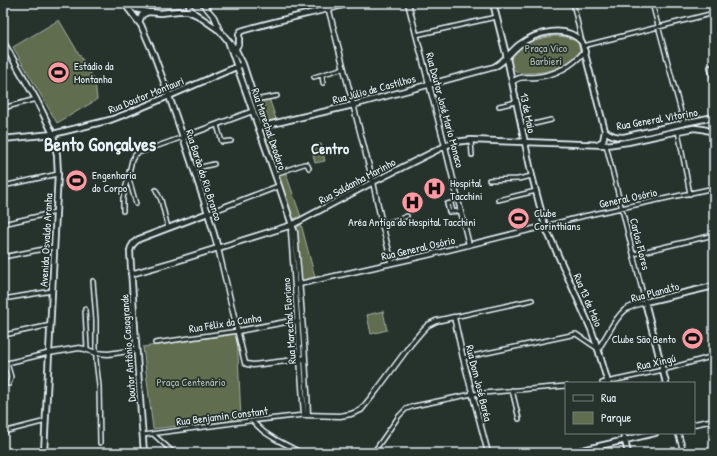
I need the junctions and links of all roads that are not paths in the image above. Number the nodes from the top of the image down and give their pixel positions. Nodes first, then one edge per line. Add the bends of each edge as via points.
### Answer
1 (124, 3) edge
2 (128, 3) edge
3 (186, 3) edge
4 (202, 3) edge
5 (327, 3) edge
6 (350, 3) edge
7 (408, 3) edge
8 (505, 3) edge
9 (573, 3) edge
10 (652, 3) edge
11 (494, 5) edge
12 (328, 9) junction
13 (178, 11) junction
14 (148, 12) junction
15 (714, 13) edge
16 (197, 15) junction
17 (496, 16) junction
18 (139, 22) junction
19 (659, 27) junction
20 (220, 31) junction
21 (416, 35) junction
22 (3, 42) edge
23 (583, 46) junction
24 (234, 52) junction
25 (507, 58) junction
26 (243, 64) junction
27 (237, 66) junction
28 (494, 67) junction
29 (710, 67) dead end
30 (344, 68) junction
31 (509, 70) junction
32 (322, 75) junction
33 (314, 77) dead end
34 (512, 82) junction
35 (323, 83) dead end
36 (714, 83) edge
37 (429, 84) junction
38 (169, 96) junction
39 (277, 96) dead end
40 (36, 99) junction
41 (255, 100) junction
42 (516, 102) junction
43 (353, 104) junction
44 (499, 106) dead end
45 (3, 108) edge
46 (253, 111) junction
47 (714, 117) edge
48 (550, 120) dead end
49 (684, 123) junction
50 (217, 125) junction
51 (261, 126) junction
52 (521, 127) junction
53 (678, 130) junction
54 (605, 131) junction
55 (714, 132) edge
56 (53, 134) junction
57 (183, 137) junction
58 (3, 138) edge
59 (471, 140) junction
60 (231, 141) dead end
61 (525, 142) junction
62 (596, 145) junction
63 (606, 145) junction
64 (445, 146) junction
65 (472, 155) dead end
66 (214, 164) dead end
67 (309, 168) dead end
68 (194, 170) junction
69 (58, 174) junction
70 (275, 174) junction
71 (532, 176) junction
72 (128, 178) junction
73 (489, 180) dead end
74 (373, 182) junction
75 (3, 186) edge
76 (279, 186) junction
77 (714, 188) edge
78 (156, 190) dead end
79 (536, 191) junction
80 (690, 194) junction
81 (498, 200) dead end
82 (136, 204) dead end
83 (622, 208) junction
84 (123, 211) dead end
85 (461, 211) junction
86 (56, 212) junction
87 (453, 212) dead end
88 (208, 213) junction
89 (407, 216) dead end
90 (3, 224) edge
91 (382, 224) junction
92 (545, 226) junction
93 (168, 228) junction
94 (293, 228) junction
95 (714, 235) edge
96 (469, 245) junction
97 (54, 247) junction
98 (218, 248) junction
99 (634, 254) junction
100 (3, 257) edge
101 (392, 263) junction
102 (131, 274) junction
103 (93, 281) dead end
104 (297, 285) junction
105 (714, 286) edge
106 (52, 291) junction
107 (3, 299) edge
108 (532, 300) dead end
109 (645, 302) junction
110 (85, 309) dead end
111 (454, 317) junction
112 (297, 321) junction
113 (50, 325) junction
114 (303, 330) junction
115 (238, 331) junction
116 (4, 335) dead end
117 (155, 343) dead end
118 (87, 349) junction
119 (598, 349) junction
120 (136, 350) junction
121 (50, 352) junction
122 (96, 353) junction
123 (714, 356) edge
124 (463, 358) junction
125 (303, 359) junction
126 (7, 363) junction
127 (3, 364) edge
128 (663, 370) junction
129 (608, 382) edge
130 (612, 382) edge
131 (666, 382) edge
132 (9, 384) dead end
133 (565, 386) edge
134 (512, 390) junction
135 (472, 394) junction
136 (306, 415) junction
137 (519, 419) dead end
138 (714, 420) edge
139 (252, 421) junction
140 (46, 422) junction
141 (695, 424) edge
142 (3, 432) edge
143 (153, 434) junction
144 (623, 434) edge
145 (651, 434) edge
146 (678, 434) edge
147 (143, 435) junction
148 (625, 440) junction
149 (100, 443) dead end
150 (44, 453) edge
151 (144, 453) edge
152 (174, 453) edge
153 (302, 453) edge
154 (316, 453) edge
155 (373, 453) edge
156 (488, 453) edge
157 (570, 453) edge
158 (628, 453) edge
159 (684, 453) edge

1 - 18 main road, Rua Barão do Rio Branco
2 - 14 main road via 136,9
3 - 13 street
3 - 16 street
4 - 20 street via 214,17
5 - 12 street
6 - 12 main road
7 - 21 street, Rua Doutor José Mario Monaco
8 - 11 street
9 - 23 street
10 - 19 street
11 - 17 main road, 13 de Maio
12 - 24 main road via 241,30 238,34 239,43
12 - 30 street
13 - 14 main road
13 - 16 main road
14 - 18 main road via 142,15
15 - 19 street
16 - 20 main road, Rua Marechal Deodoro
17 - 21 street
17 - 25 main road, 13 de Maio
18 - 38 main road, Rua Barão do Rio Branco
19 - 23 street
19 - 49 street
20 - 24 main road, Rua Marechal Deodoro
21 - 37 street, Rua Doutor José Mario Monaco
22 - 40 main road, Avenida Osvaldo Aranha
23 - 25 main road, Rua Júlio de Castilhos via 574,35 549,32 523,42
23 - 34 street via 573,63 559,71 538,77 519,78
23 - 54 main road
24 - 26 main road, Rua Marechal Deodoro
24 - 27 main road, Rua Marechal Deodoro
25 - 28 main road, Rua Júlio de Castilhos
25 - 31 main road, 13 de Maio
26 - 27 main road, Rua Doutor Montauri
26 - 41 main road, Rua Marechal Deodoro
27 - 38 main road, Rua Doutor Montauri
27 - 46 main road, Rua Marechal Deodoro
28 - 31 main road, Rua Júlio de Castilhos
28 - 37 main road, Rua Júlio de Castilhos
29 - 36 street
30 - 32 street
30 - 43 street
31 - 34 main road, 13 de Maio
32 - 33 street
32 - 35 street
34 - 42 main road, 13 de Maio
37 - 43 main road, Rua Júlio de Castilhos
37 - 64 street, Rua Doutor José Mario Monaco
38 - 56 main road, Rua Doutor Montauri via 114,118
38 - 57 main road, Rua Barão do Rio Branco
39 - 41 street
40 - 45 street
40 - 56 main road, Avenida Osvaldo Aranha
41 - 51 main road, Rua Marechal Deodoro
42 - 44 street
42 - 52 main road, 13 de Maio
43 - 51 main road, Rua Júlio de Castilhos
43 - 74 street
46 - 50 street
46 - 51 main road, Rua Marechal Deodoro
47 - 49 main road, Rua General Vitorino
48 - 52 street
49 - 54 main road, Rua General Vitorino via 624,137 611,136
50 - 57 street
50 - 60 street via 222,142
51 - 70 main road, Rua Marechal Deodoro
52 - 61 main road, 13 de Maio
53 - 55 main road, Rua Saldanha Marinho via 694,128
53 - 63 main road, Rua Saldanha Marinho
53 - 80 street
54 - 62 main road via 603,141
56 - 58 main road, Rua Doutor Montauri
56 - 69 main road, Avenida Osvaldo Aranha via 58,155
57 - 68 main road, Rua Barão do Rio Branco
57 - 72 street via 135,155
59 - 61 main road, Rua Saldanha Marinho
59 - 64 main road, Rua Saldanha Marinho
59 - 65 street
61 - 62 main road, Rua Saldanha Marinho
61 - 71 main road, 13 de Maio
62 - 63 main road, Rua Saldanha Marinho
63 - 83 street, Carlos Flores
64 - 74 main road, Rua Saldanha Marinho
64 - 85 street, Rua Doutor José Mario Monaco
66 - 68 street
67 - 70 street via 304,164
68 - 88 main road, Rua Barão do Rio Branco
69 - 75 street
69 - 86 main road, Avenida Osvaldo Aranha
70 - 76 main road, Rua Marechal Deodoro
71 - 73 street
71 - 79 main road, 13 de Maio
72 - 82 street
72 - 84 street
74 - 91 street
74 - 94 main road, Rua Saldanha Marinho
76 - 88 street
76 - 94 main road, Rua Marechal Deodoro
77 - 80 street, General Osório
78 - 93 street
79 - 81 street
79 - 92 main road, 13 de Maio
80 - 83 street, General Osório
83 - 92 street, General Osório
83 - 99 street, Carlos Flores
85 - 87 street
85 - 96 street, Rua Doutor José Mario Monaco
86 - 90 street
86 - 97 main road, Avenida Osvaldo Aranha
88 - 93 main road
88 - 98 main road, Rua Barão do Rio Branco
89 - 91 street
91 - 101 street
92 - 96 street, Rua General Osório
92 - 119 main road, Rua 13 de Maio
93 - 102 main road, Doutor Antônio Casagrande via 133,243 130,251
94 - 98 main road, Rua Saldanha Marinho
94 - 104 street, Rua Marechal Floriano via 291,232
95 - 99 street
96 - 101 street, Rua General Osório
97 - 100 street
97 - 106 main road, Avenida Osvaldo Aranha
98 - 102 main road, Rua Saldanha Marinho
98 - 115 street, Rua Barão do Rio Branco
99 - 109 street, Carlos Flores
101 - 104 street, Rua General Osório
102 - 120 main road, Doutor Antônio Casagrande
103 - 122 street
104 - 112 street, Rua Marechal Floriano
104 - 114 street, Rua Marechal Floriano
105 - 109 main road, Rua Planalto
106 - 107 street
106 - 113 main road, Avenida Osvaldo Aranha
108 - 111 street
109 - 119 street, Rua Planalto via 633,306 619,316
109 - 128 main road
110 - 118 street
111 - 124 street, Rua Dom José Baréa
111 - 136 street via 436,321 425,328 361,410 340,416
112 - 114 street
112 - 115 street, Rua Félix da Cunha
112 - 125 street, Rua Marechal Floriano
113 - 116 street
113 - 121 main road, Avenida Osvaldo Aranha
114 - 125 street, Rua Marechal Floriano
115 - 117 street, Rua Félix da Cunha
115 - 125 street, Rua Barão do Rio Branco via 244,361 247,364
118 - 121 street
118 - 122 street
119 - 124 street via 576,334
119 - 129 main road, Rua 13 de Maio
120 - 122 street
120 - 147 main road, Doutor Antônio Casagrande
121 - 126 street
121 - 140 main road, Avenida Osvaldo Aranha
122 - 149 street
123 - 128 street, Rua Xingú
124 - 135 street, Rua Dom José Baréa
125 - 136 street, Rua Marechal Floriano
126 - 127 street
126 - 132 street via 11,377
128 - 130 street, Rua Xingú
128 - 131 main road
133 - 134 street
134 - 135 street
134 - 137 street
135 - 155 street via 406,409
135 - 156 street, Rua Dom José Baréa
136 - 139 street, Rua Benjamin Constant
138 - 141 street
139 - 143 street, Rua Benjamin Constant
139 - 153 street via 264,432
140 - 142 street
140 - 150 main road, Avenida Osvaldo Aranha
143 - 147 street, Rua Benjamin Constant
143 - 152 street
144 - 148 main road
145 - 148 main road
146 - 159 street
147 - 151 main road, Doutor Antônio Casagrande
148 - 157 main road
148 - 158 main road
153 - 154 street

